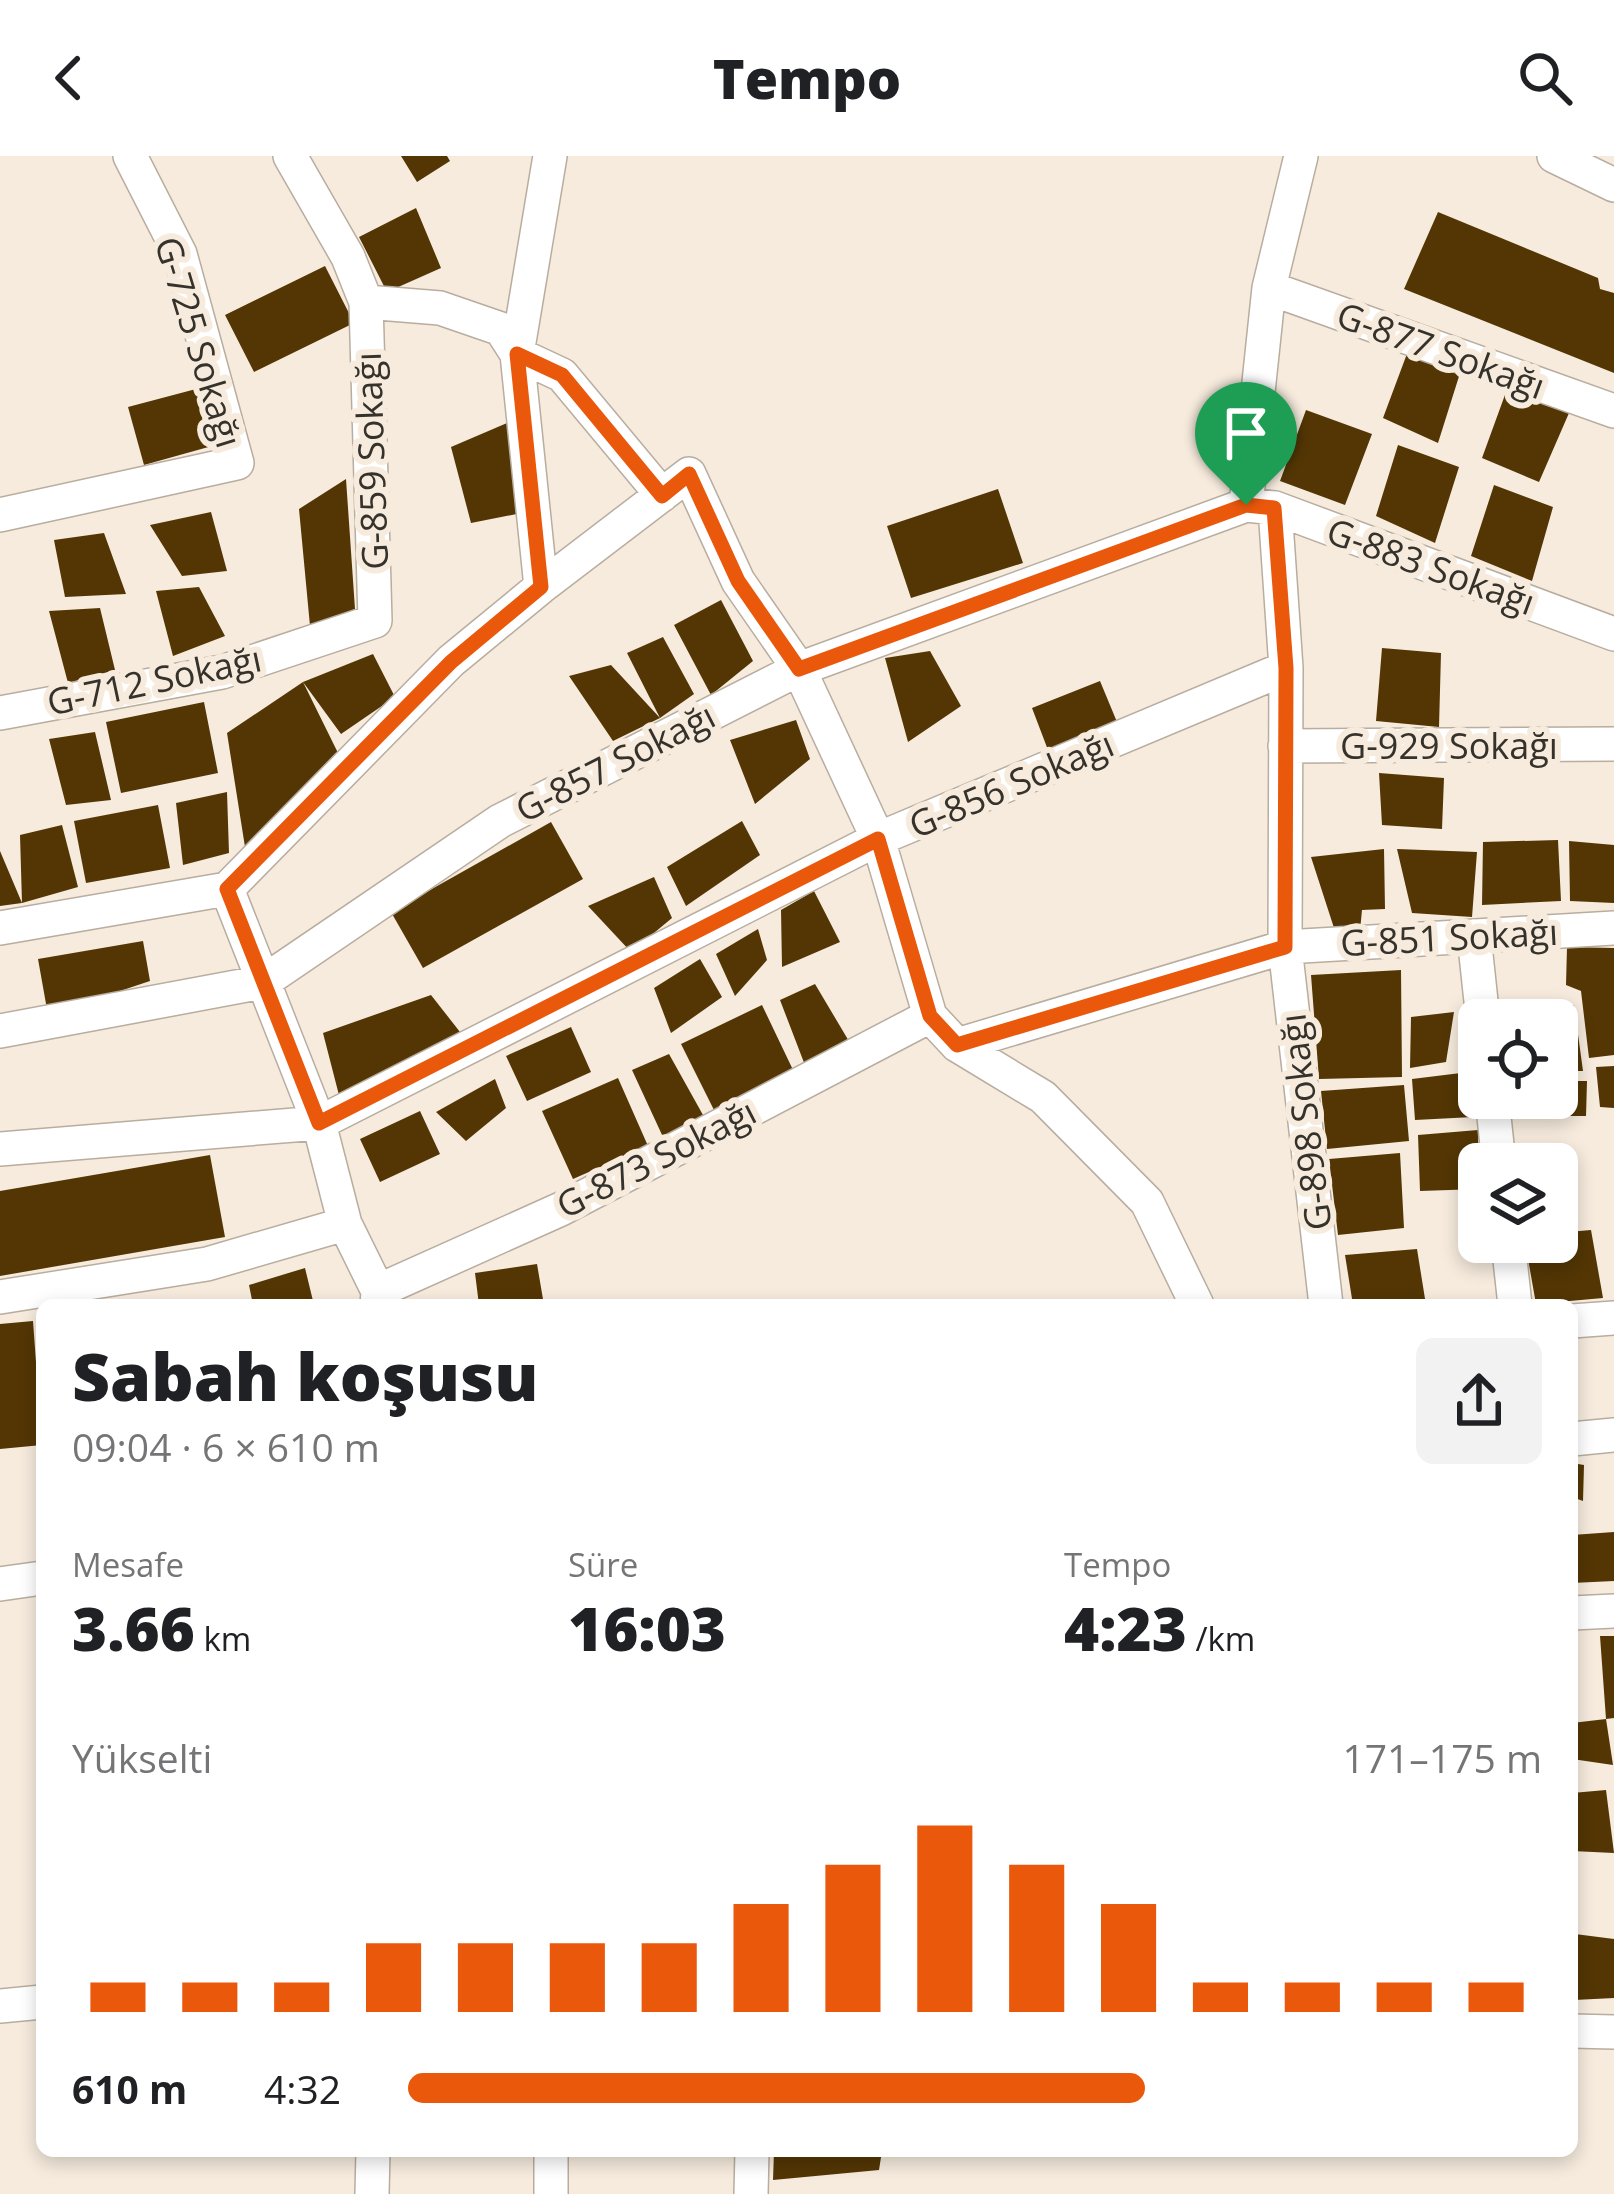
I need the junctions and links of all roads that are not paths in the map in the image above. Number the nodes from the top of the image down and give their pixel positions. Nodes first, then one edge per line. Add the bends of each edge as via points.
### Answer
1 (130, 156) edge
2 (290, 156) edge
3 (550, 156) edge
4 (1301, 156) edge
5 (1553, 156) edge
6 (1614, 184) edge
7 (1269, 288) junction
8 (366, 302) junction
9 (517, 354) junction
10 (1614, 411) edge
11 (662, 496) junction
12 (1260, 506) junction
13 (0, 514) edge
14 (541, 587) junction
15 (375, 621) joint
16 (1614, 634) edge
17 (1286, 668) junction
18 (799, 669) junction
19 (0, 713) edge
20 (1614, 744) edge
21 (1285, 746) junction
22 (878, 839) junction
23 (227, 889) junction
24 (0, 928) edge
25 (1614, 928) edge
26 (1474, 935) junction
27 (1285, 947) junction
28 (263, 982) junction
29 (1481, 999) edge
30 (930, 1016) junction
31 (0, 1031) edge
32 (957, 1045) junction
33 (319, 1123) junction
34 (0, 1149) edge
35 (345, 1224) junction
36 (1510, 1263) edge
37 (0, 1298) edge
38 (377, 1298) edge
39 (1194, 1299) edge
40 (1325, 1299) edge
41 (1514, 1299) edge
42 (1614, 1318) edge
43 (1578, 1321) edge
44 (1614, 1435) edge
45 (1578, 1438) edge
46 (36, 1579) edge
47 (0, 1584) edge
48 (1614, 1611) edge
49 (1578, 1612) edge
50 (36, 2003) edge
51 (0, 2006) edge
52 (1578, 2030) edge
53 (1614, 2032) edge
54 (373, 2157) edge
55 (550, 2157) edge
56 (752, 2157) edge
57 (372, 2194) edge
58 (551, 2194) edge
59 (751, 2194) edge

1 - 13 street, G-725 Sokağı via 180,254 237,463
2 - 8 street
3 - 9 street
4 - 7 street, G-898 Sokağı
5 - 6 street
7 - 10 street, G-877 Sokağı
7 - 12 street, G-898 Sokağı
8 - 9 street via 440,308 501,329
8 - 15 street, G-859 Sokağı
9 - 11 street via 562,375
9 - 14 street
11 - 14 street
11 - 18 street via 689,474 738,581
12 - 16 street, G-883 Sokağı
12 - 17 street, G-898 Sokağı
12 - 18 street, G-857 Sokağı
14 - 23 street via 451,662
15 - 19 street, G-712 Sokağı via 222,671
17 - 21 street, G-898 Sokağı
17 - 22 street, G-856 Sokağı
18 - 22 street
18 - 28 street, G-857 Sokağı via 500,821
20 - 21 street, G-929 Sokağı
21 - 27 street, G-898 Sokağı
22 - 30 street
22 - 33 street, G-856 Sokağı
23 - 24 street
23 - 28 street
25 - 26 street, G-851 Sokağı
26 - 27 street, G-851 Sokağı
26 - 29 street
27 - 32 street
27 - 40 street, G-898 Sokağı
28 - 31 street, G-857 Sokağı
28 - 33 street
30 - 32 street
30 - 38 street, G-873 Sokağı
32 - 39 street via 1042,1097 1148,1202
33 - 34 street, G-856 Sokağı
33 - 35 street
35 - 37 street via 207,1264
35 - 38 street
36 - 41 street
42 - 43 street
44 - 45 street
46 - 47 street
48 - 49 street
50 - 51 street
52 - 53 street
54 - 57 street
55 - 58 street
56 - 59 street

